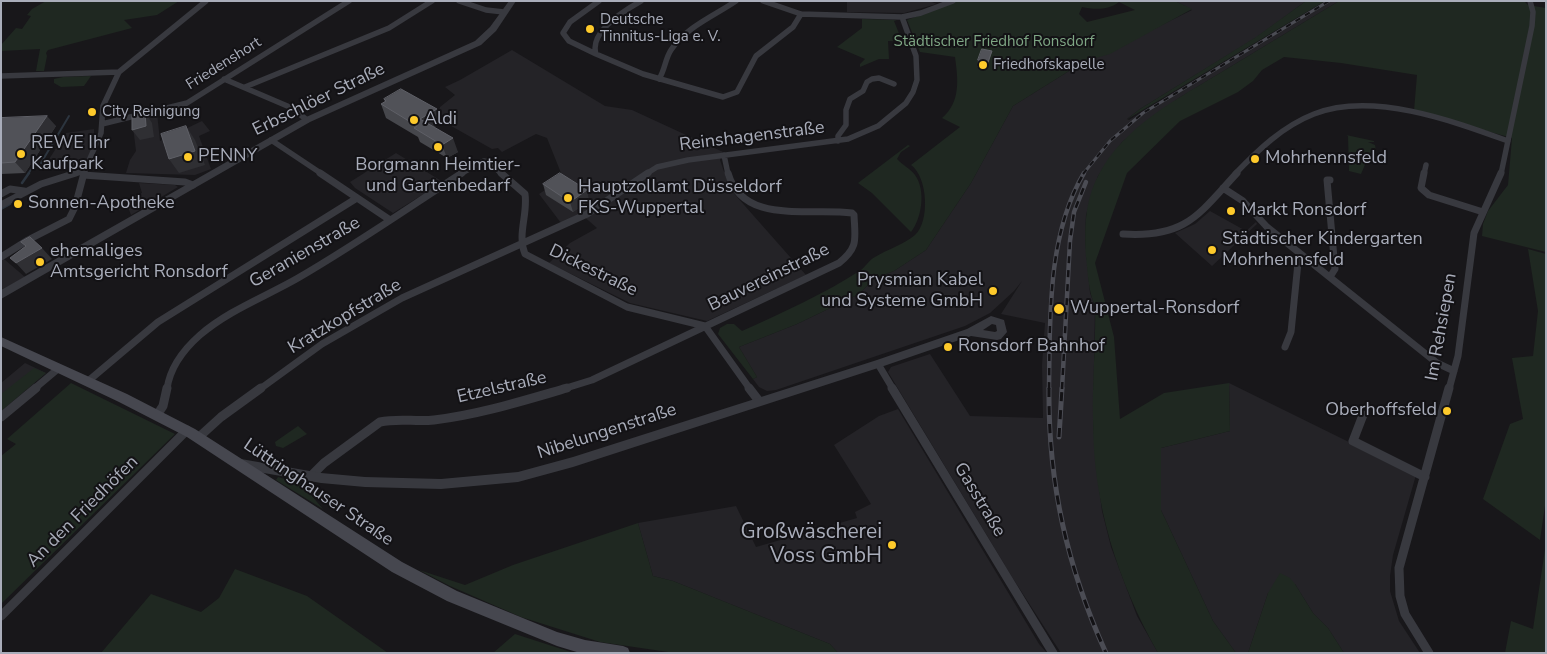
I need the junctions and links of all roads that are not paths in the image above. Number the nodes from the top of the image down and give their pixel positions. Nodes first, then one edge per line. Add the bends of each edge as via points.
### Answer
1 (206, 1) edge
2 (349, 1) edge
3 (432, 1) edge
4 (459, 1) edge
5 (513, 1) edge
6 (599, 1) edge
7 (640, 1) edge
8 (736, 1) edge
9 (763, 1) edge
10 (953, 1) edge
11 (1530, 1) edge
12 (504, 12) junction
13 (801, 14) junction
14 (902, 17) junction
15 (596, 54) junction
16 (119, 72) junction
17 (1, 76) edge
18 (224, 79) junction
19 (659, 79) junction
20 (894, 84) dead end
21 (245, 87) junction
22 (307, 120) junction
23 (102, 124) junction
24 (271, 140) junction
25 (838, 141) junction
26 (1508, 141) junction
27 (724, 155) junction
28 (1426, 165) dead end
29 (84, 173) junction
30 (1330, 180) dead end
31 (194, 185) junction
32 (1223, 188) junction
33 (24, 191) junction
34 (1, 194) edge
35 (357, 198) junction
36 (1, 205) edge
37 (1483, 212) junction
38 (390, 220) junction
39 (1123, 234) dead end
40 (520, 245) junction
41 (1299, 254) junction
42 (1, 258) edge
43 (1330, 277) junction
44 (1, 296) edge
45 (705, 326) junction
46 (971, 332) dead end
47 (1, 341) edge
48 (1285, 347) dead end
49 (878, 364) junction
50 (59, 368) junction
51 (1454, 371) junction
52 (87, 382) junction
53 (759, 401) junction
54 (157, 415) junction
55 (1363, 415) dead end
56 (1, 417) edge
57 (187, 430) junction
58 (199, 437) junction
59 (241, 464) junction
60 (311, 476) junction
61 (1425, 477) junction
62 (1, 616) edge
63 (623, 653) edge
64 (1053, 653) edge
65 (1429, 653) edge

1 - 16 street
2 - 18 street, Friedenshort
3 - 21 street via 389,28
4 - 12 street
5 - 12 street, Erbschlöer Straße
6 - 15 street via 570,22 563,33 569,41
7 - 15 street via 616,17 599,36 594,48
8 - 19 street via 681,37 668,55
9 - 13 street
10 - 14 street
11 - 26 street, Im Rehsiepen via 1532,26
12 - 22 street, Erbschlöer Straße via 484,38 466,50
13 - 14 street
13 - 19 street via 794,28 757,55 741,90 734,95 723,97
14 - 25 street, Reinshagenstraße via 917,60 917,85 912,99 889,120 865,134
15 - 19 street
16 - 17 street
16 - 23 street via 103,106
18 - 21 street
18 - 23 street, Friedenshort via 187,103
20 - 25 street via 879,78 872,79 864,91 850,99 846,125
21 - 22 street via 292,108
22 - 24 street, Erbschlöer Straße
23 - 29 street via 97,145
24 - 31 street, Erbschlöer Straße
24 - 35 street
25 - 27 street, Reinshagenstraße
26 - 32 street via 1396,110 1334,108 1302,120 1267,142
26 - 37 street, Im Rehsiepen via 1500,178
27 - 40 street, Reinshagenstraße via 657,167 587,214
27 - 45 street, Bauvereinstraße via 736,192 743,201 769,208 852,213 855,246 849,255 827,270
28 - 37 street via 1422,188 1429,195
29 - 31 street
29 - 33 street via 60,177
29 - 42 street via 70,219
30 - 43 street via 1327,180 1335,269
31 - 44 street, Erbschlöer Straße
32 - 39 street via 1188,223 1141,236
32 - 41 street via 1243,201
33 - 34 street via 10,189
33 - 36 street
35 - 38 street
35 - 52 street via 158,322
37 - 51 street, Im Rehsiepen via 1474,234
38 - 40 street, Geranienstraße via 479,162 488,162 525,194 527,201
38 - 54 street, Geranienstraße via 312,271 242,306 198,337 176,362 170,374 165,402
40 - 45 street, Dickestraße via 525,254 627,308
40 - 58 street, Kratzkopfstraße via 396,302 322,344
41 - 43 street
41 - 48 street via 1291,332
43 - 51 street via 1436,363
45 - 53 street
45 - 60 street, Etzelstraße via 592,380 530,400 494,410 432,420 382,421
46 - 49 street, Nibelungenstraße
47 - 50 main road, Lüttringhauser Straße
49 - 53 street, Nibelungenstraße
49 - 64 street, Gasstraße
50 - 52 main road, Lüttringhauser Straße
50 - 56 street
51 - 61 street, Im Rehsiepen
52 - 54 main road, Lüttringhauser Straße
53 - 60 street, Nibelungenstraße via 574,462 518,477 441,484 365,482
54 - 57 main road, Lüttringhauser Straße
55 - 61 street via 1353,441
57 - 58 main road, Lüttringhauser Straße
57 - 62 street, An den Friedhöfen
58 - 59 main road, Lüttringhauser Straße
59 - 60 street, Nibelungenstraße
59 - 63 main road, Lüttringhauser Straße via 397,567 452,596 556,639
61 - 65 street, Im Rehsiepen via 1400,568 1400,596 1405,614

